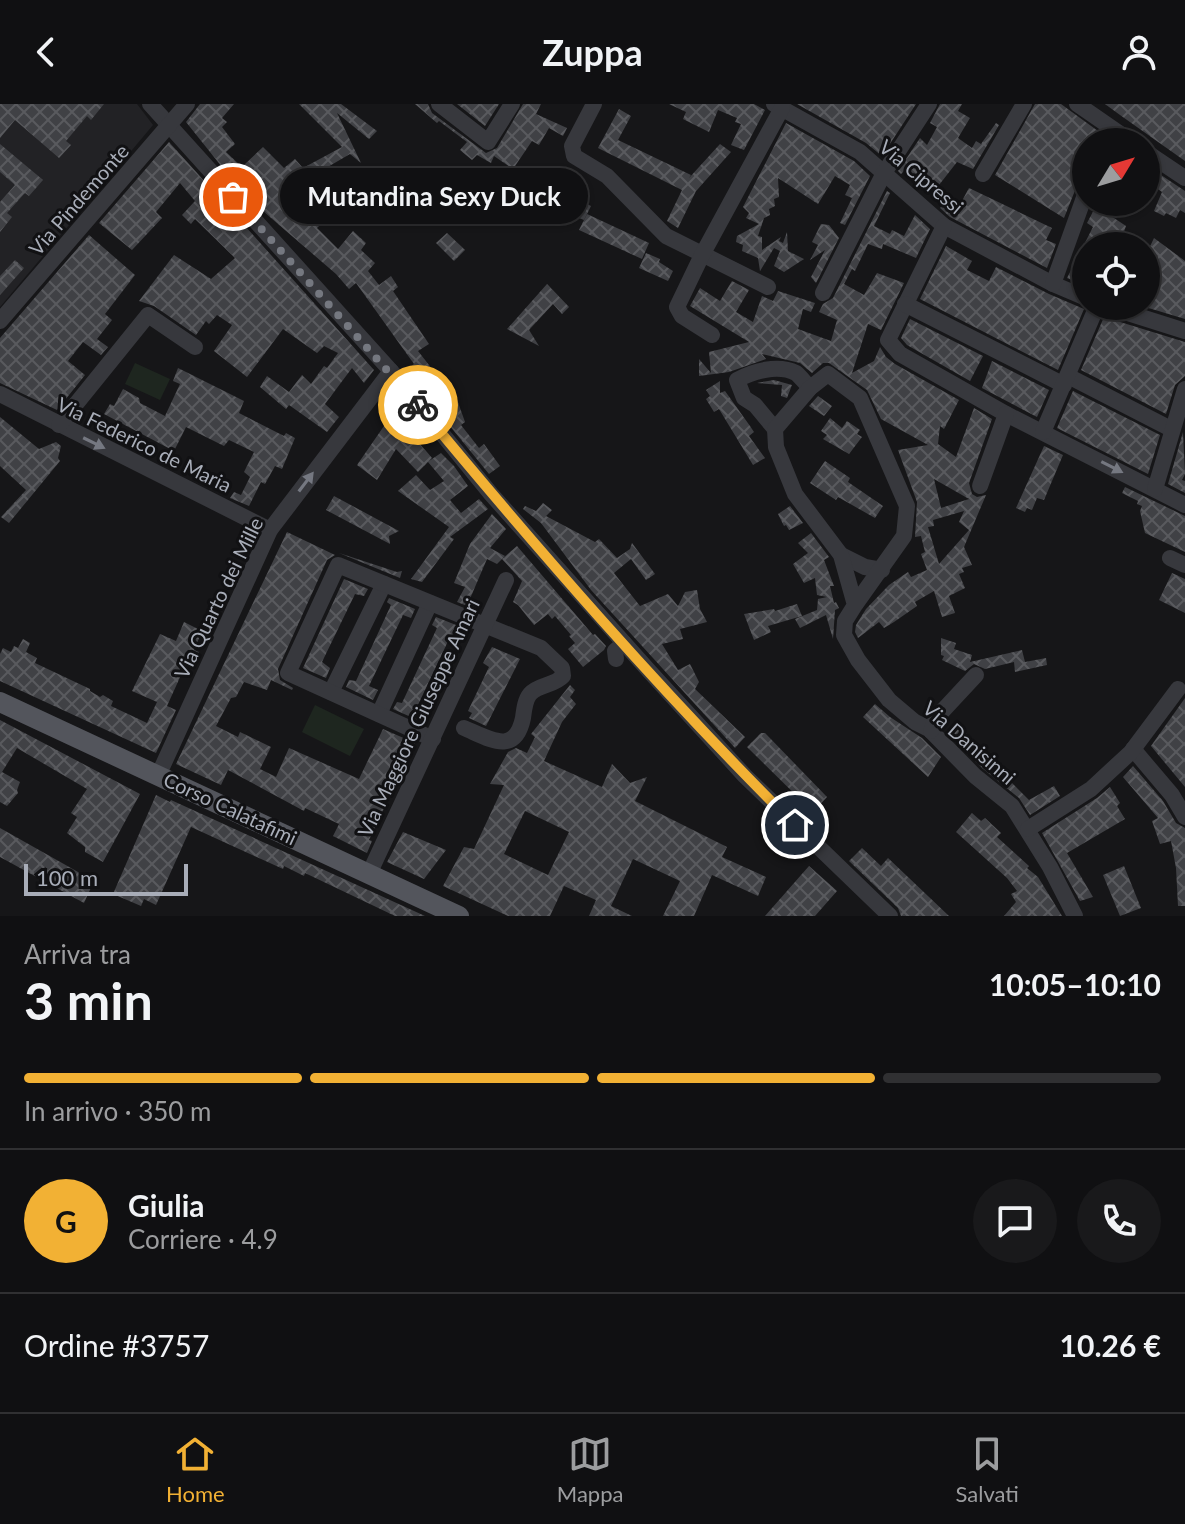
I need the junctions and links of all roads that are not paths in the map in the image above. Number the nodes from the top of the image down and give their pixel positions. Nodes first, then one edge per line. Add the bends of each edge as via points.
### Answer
1 (150, 104) edge
2 (187, 104) edge
3 (439, 104) edge
4 (512, 104) edge
5 (594, 104) edge
6 (929, 104) edge
7 (1024, 104) edge
8 (1077, 104) edge
9 (778, 106) edge
10 (169, 126) junction
11 (1112, 128) edge
12 (1160, 161) edge
13 (884, 173) junction
14 (983, 174) dead end
15 (1185, 178) edge
16 (1077, 216) edge
17 (944, 226) junction
18 (702, 255) junction
19 (1053, 284) junction
20 (768, 287) dead end
21 (1072, 292) edge
22 (823, 293) dead end
23 (905, 304) junction
24 (1091, 320) edge
25 (1150, 320) edge
26 (0, 321) edge
27 (1185, 331) edge
28 (712, 335) dead end
29 (195, 347) dead end
30 (391, 371) junction
31 (1066, 380) junction
32 (810, 388) junction
33 (1185, 389) edge
34 (0, 394) edge
35 (1006, 414) junction
36 (59, 425) junction
37 (775, 429) junction
38 (1171, 429) junction
39 (1043, 432) junction
40 (980, 486) dead end
41 (1155, 489) junction
42 (1185, 505) edge
43 (279, 526) junction
44 (841, 555) junction
45 (882, 570) junction
46 (506, 580) dead end
47 (384, 584) junction
48 (430, 603) junction
49 (855, 605) junction
50 (485, 625) junction
51 (624, 643) junction
52 (616, 659) dead end
53 (976, 675) dead end
54 (1178, 689) dead end
55 (331, 692) junction
56 (0, 702) edge
57 (379, 714) junction
58 (464, 728) dead end
59 (931, 731) junction
60 (433, 739) junction
61 (1133, 749) junction
62 (158, 776) junction
63 (1185, 817) edge
64 (1028, 829) junction
65 (369, 874) junction
66 (459, 916) edge
67 (890, 916) edge
68 (1075, 916) edge

1 - 10 street
2 - 10 street, Via Pindemonte
3 - 4 street via 488,142
5 - 18 street via 572,146 574,156 607,176 666,236
6 - 13 street
7 - 14 street
8 - 11 street
9 - 13 street, Via Cipressi via 860,152
9 - 18 street
10 - 26 street, Via Pindemonte
10 - 30 street
12 - 15 street
13 - 17 street, Via Cipressi
13 - 22 street
16 - 19 street
17 - 19 street, Via Cipressi
17 - 23 street
18 - 20 street
18 - 28 street via 677,307
19 - 21 street, Via Cipressi
23 - 31 street
23 - 35 street via 888,340 900,354
24 - 31 street
25 - 27 street
29 - 36 street via 148,315
43 -> 30 street, Via Quarto dei Mille
30 - 51 street via 491,494
31 - 38 street
31 - 39 street
32 - 37 street
32 - 37 street via 796,373 754,371 737,380 744,398
32 - 45 street via 828,374 860,398 907,506 904,536
33 - 38 street
34 - 36 street, Via Federico de Maria
35 - 39 street
35 - 40 street
36 -> 43 street, Via Federico de Maria
37 - 44 street via 776,447 795,494
38 - 41 street
39 -> 41 street
41 - 42 street
43 - 62 street, Via Quarto dei Mille
44 - 45 street
44 - 49 street
45 - 49 street
46 - 50 street, Via Maggiore Giuseppe Amari
47 - 48 street
47 - 55 street
47 - 55 street via 338,565 288,673
48 - 50 street
48 - 57 street
49 - 59 street, Via Danisinni via 844,635 858,660 889,700
50 - 58 street via 541,648 562,668 563,676 529,695 520,734 514,739 493,740
50 - 60 street, Via Maggiore Giuseppe Amari
51 - 52 street via 615,651
51 - 67 street via 670,706 792,829
53 - 59 street via 936,718
54 - 61 street
55 - 57 street
56 - 62 main road, Corso Calatafimi
57 - 60 street
59 - 64 street, Via Danisinni via 1012,806
60 - 65 street, Via Maggiore Giuseppe Amari
61 - 63 street
61 - 64 street via 1091,789
62 - 65 main road, Corso Calatafimi
64 - 68 street, Via Danisinni
65 - 66 main road, Corso Calatafimi

